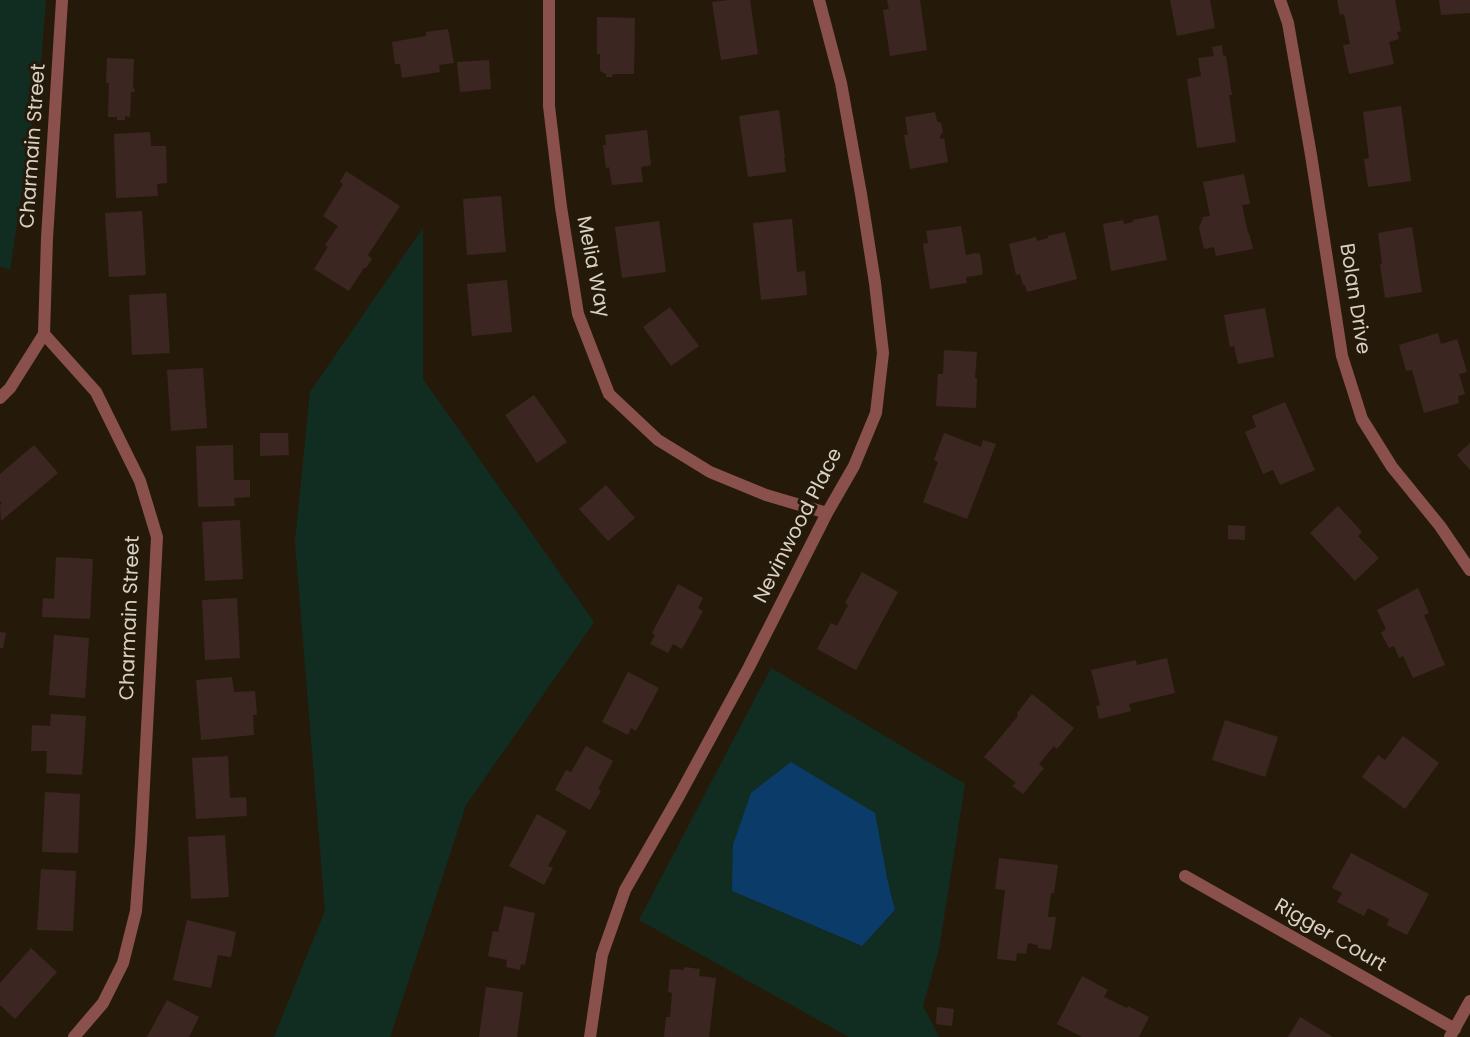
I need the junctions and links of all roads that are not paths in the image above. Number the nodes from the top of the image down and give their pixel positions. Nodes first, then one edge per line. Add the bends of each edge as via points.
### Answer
1 (62, 0) edge
2 (549, 0) edge
3 (819, 0) edge
4 (1280, 0) edge
5 (44, 334) junction
6 (0, 398) edge
7 (827, 513) junction
8 (1470, 570) edge
9 (1185, 876) dead end
10 (1470, 1001) edge
11 (1453, 1033) edge
12 (74, 1037) edge
13 (590, 1037) edge

1 - 5 street, Charmain Street
2 - 7 street, Melia Way via 549,106 561,207 578,314 609,394 658,440 710,472 766,495
3 - 7 street, Nevinwood Place via 841,82 883,353 876,413 854,465
4 - 8 street, Bolan Drive via 1288,23 1311,155 1342,356 1362,419 1392,467
5 - 6 street
5 - 12 street, Charmain Street via 96,393 140,481 157,537 136,911 123,963 103,1003
7 - 13 street, Nevinwood Place via 680,796 625,890 602,955
9 - 11 street, Rigger Court
10 - 11 street

